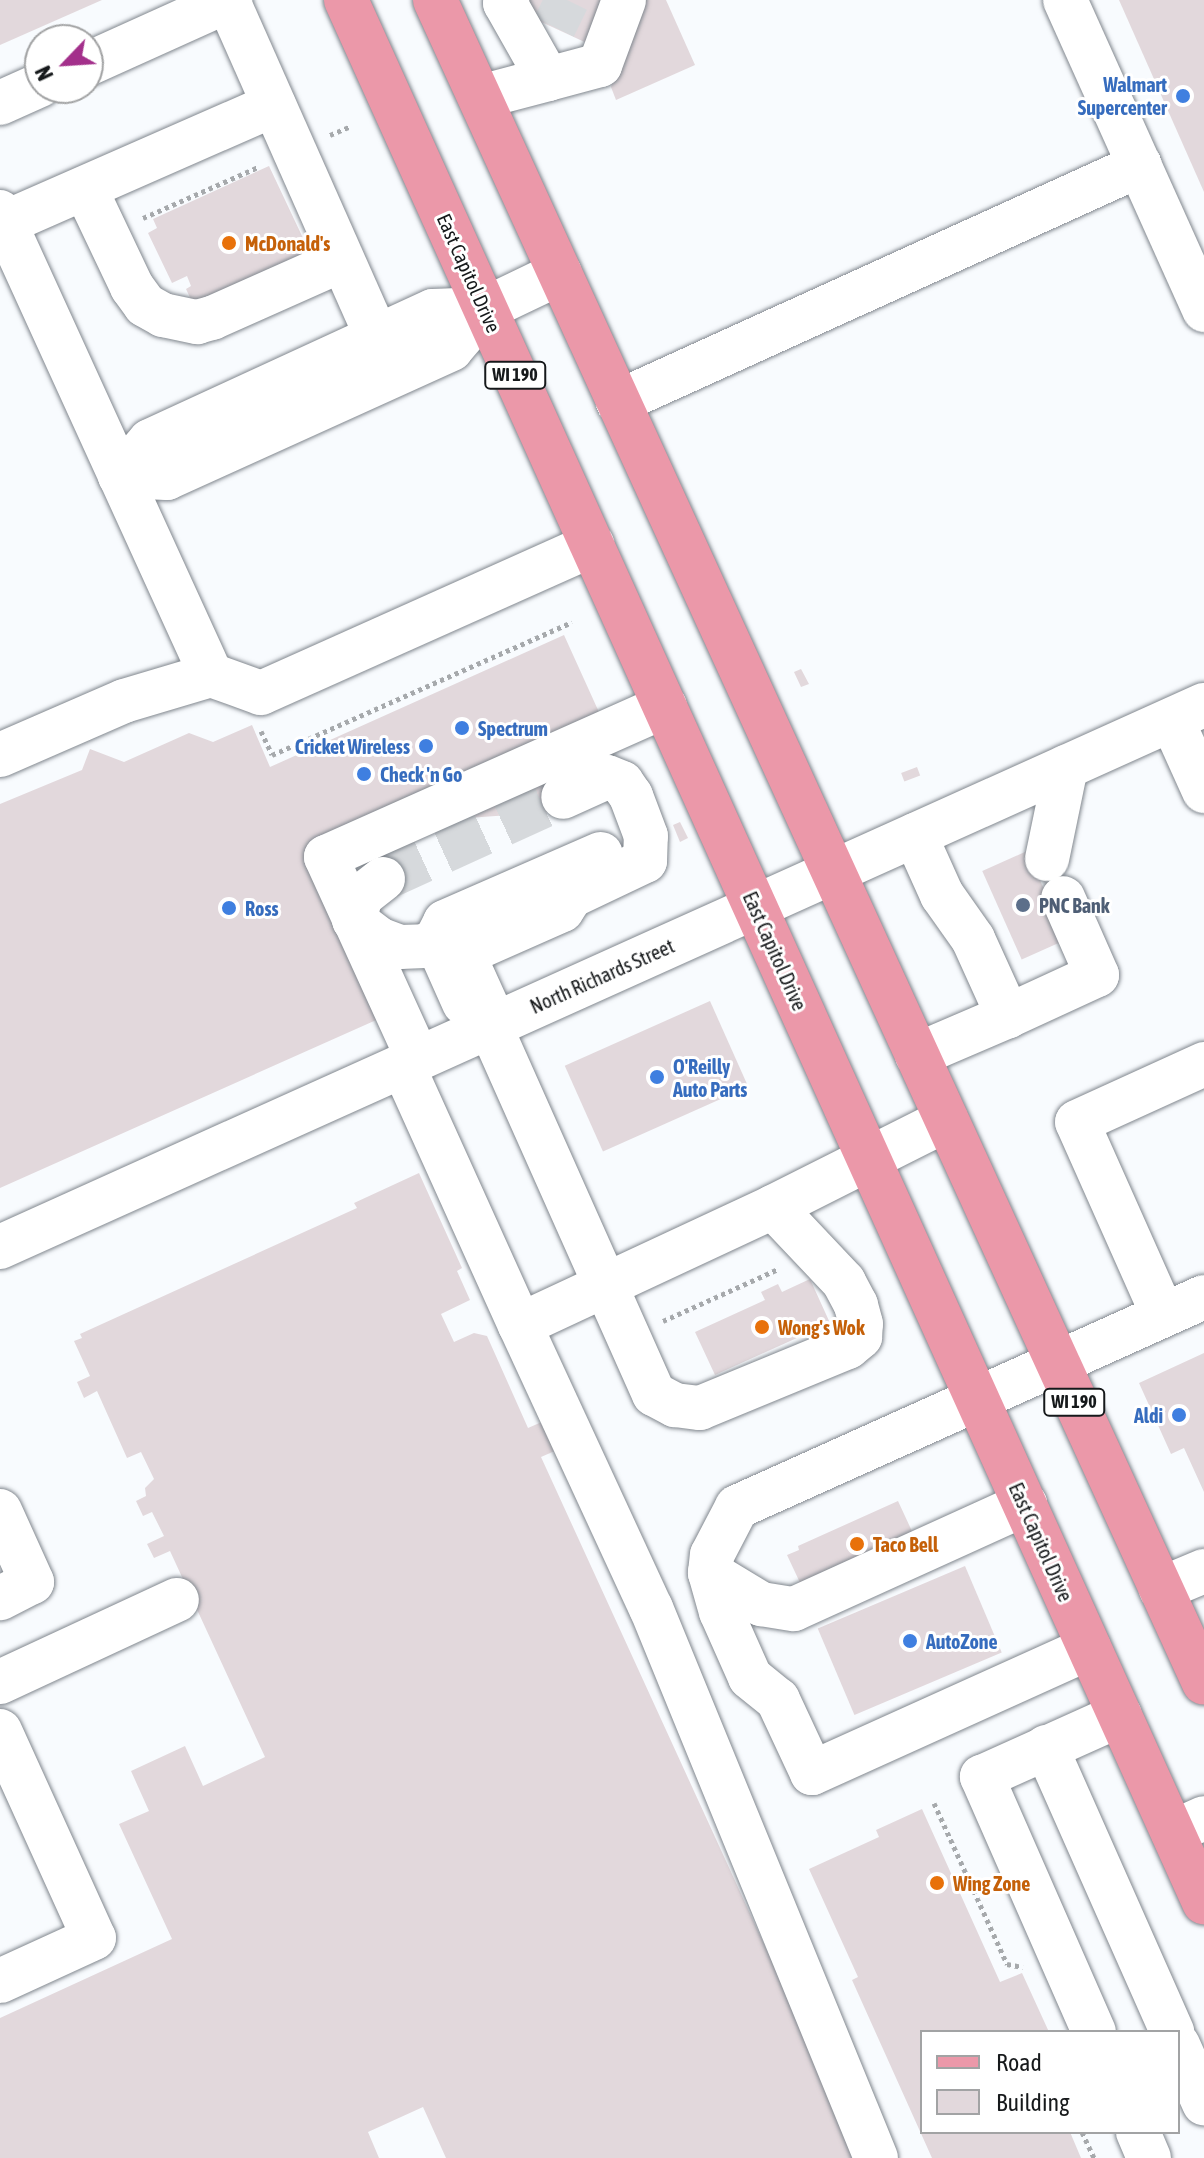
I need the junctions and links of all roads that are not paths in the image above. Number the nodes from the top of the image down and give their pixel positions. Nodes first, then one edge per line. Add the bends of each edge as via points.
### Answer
1 (346, 0) edge
2 (435, 0) edge
3 (507, 0) edge
4 (624, 0) edge
5 (1065, 0) edge
6 (229, 1) edge
7 (546, 55) junction
8 (104, 57) edge
9 (24, 92) edge
10 (480, 97) junction
11 (0, 103) edge
12 (274, 105) junction
13 (1140, 165) junction
14 (98, 182) junction
15 (2, 220) edge
16 (342, 260) junction
17 (560, 273) junction
18 (153, 309) junction
19 (485, 309) junction
20 (1204, 310) edge
21 (377, 337) junction
22 (618, 402) junction
23 (120, 476) junction
24 (592, 545) junction
25 (211, 675) junction
26 (665, 706) junction
27 (1188, 713) edge
28 (0, 755) edge
29 (1066, 767) junction
30 (1204, 791) edge
31 (563, 797) tunnel mouth
32 (915, 835) junction
33 (636, 851) junction
34 (833, 873) junction
35 (383, 879) tunnel mouth
36 (755, 907) junction
37 (354, 920) junction
38 (436, 940) junction
39 (1008, 1016) junction
40 (487, 1027) junction
41 (917, 1055) junction
42 (410, 1063) junction
43 (1204, 1064) edge
44 (946, 1120) junction
45 (869, 1159) junction
46 (773, 1207) junction
47 (0, 1247) edge
48 (608, 1284) junction
49 (1204, 1297) edge
50 (1163, 1315) junction
51 (520, 1325) junction
52 (1056, 1363) junction
53 (976, 1399) junction
54 (1025, 1504) junction
55 (0, 1511) edge
56 (1204, 1571) edge
57 (710, 1573) junction
58 (1161, 1589) junction
59 (0, 1598) edge
60 (177, 1600) dead end
61 (1089, 1648) junction
62 (0, 1682) edge
63 (1204, 1683) edge
64 (1120, 1715) junction
65 (0, 1731) edge
66 (1046, 1747) junction
67 (1188, 1825) edge
68 (1204, 1902) edge
69 (0, 1981) edge
70 (1093, 2030) edge
71 (1171, 2030) edge
72 (1180, 2049) edge
73 (1204, 2103) edge
74 (1139, 2134) edge
75 (876, 2158) edge
76 (1149, 2158) edge

1 - 19 main road, East Capitol Drive / WI 190
2 - 10 main road, WI 190
3 - 7 street
4 - 7 street via 600,65
5 - 13 street
6 - 8 street
6 - 12 street
7 - 10 street
9 - 11 street
10 - 17 main road, WI 190
12 - 14 street
12 - 16 street
13 - 20 street
13 - 22 street
14 - 15 street
14 - 18 street via 132,287
14 - 18 street via 131,223 149,263
15 - 23 street
16 - 18 street via 197,322
16 - 21 street
17 - 19 street
17 - 22 main road, WI 190
19 - 21 street via 433,311
19 - 23 street via 451,349 167,478
19 - 24 main road, East Capitol Drive / WI 190
21 - 23 street via 150,441
22 - 34 main road, WI 190
23 - 25 street
24 - 25 street via 261,693
24 - 26 main road, East Capitol Drive / WI 190
25 - 28 street via 124,701
26 - 36 main road, East Capitol Drive / WI 190
26 - 37 street via 326,857
27 - 29 street, North Richards Street
27 - 30 street
29 - 32 street, North Richards Street
29 - 39 street via 1055,879 1097,975
31 - 33 street via 607,777 622,783 646,836
32 - 34 street, North Richards Street
32 - 39 street via 942,895 973,939
33 - 38 street via 445,922
33 - 40 street via 571,896 562,910 476,948 470,969
34 - 36 street, North Richards Street
34 - 41 main road, WI 190
35 - 37 street via 361,896
36 - 40 street, North Richards Street
36 - 45 main road, East Capitol Drive / WI 190
37 - 38 street via 400,947
37 - 42 street
38 - 40 street
39 - 41 street
40 - 42 street, North Richards Street
40 - 48 street
41 - 44 main road, WI 190
42 - 47 street, North Richards Street
42 - 51 street
43 - 50 street via 1077,1122
44 - 45 street
44 - 52 main road, WI 190
45 - 46 street
45 - 53 main road, East Capitol Drive / WI 190
46 - 48 street
46 - 48 street via 844,1282 861,1324 860,1337 848,1347 700,1408 675,1405 654,1394
48 - 51 street
49 - 50 street
50 - 52 street
51 - 75 street via 651,1608
52 - 53 street
52 - 58 main road, WI 190
53 - 54 main road, East Capitol Drive / WI 190
53 - 57 street via 737,1507 712,1555
54 - 57 street via 794,1609 761,1604
54 - 61 main road, East Capitol Drive / WI 190
55 - 59 street via 32,1582
56 - 58 street
57 - 61 street via 750,1677 778,1700 812,1773
58 - 63 main road, WI 190
60 - 62 street
61 - 64 main road, East Capitol Drive / WI 190
64 - 66 street
64 - 67 main road, East Capitol Drive / WI 190
65 - 69 street via 94,1938
66 - 70 street via 982,1777
66 - 71 street
67 - 68 main road, East Capitol Drive / WI 190
72 - 73 street
74 - 76 street

